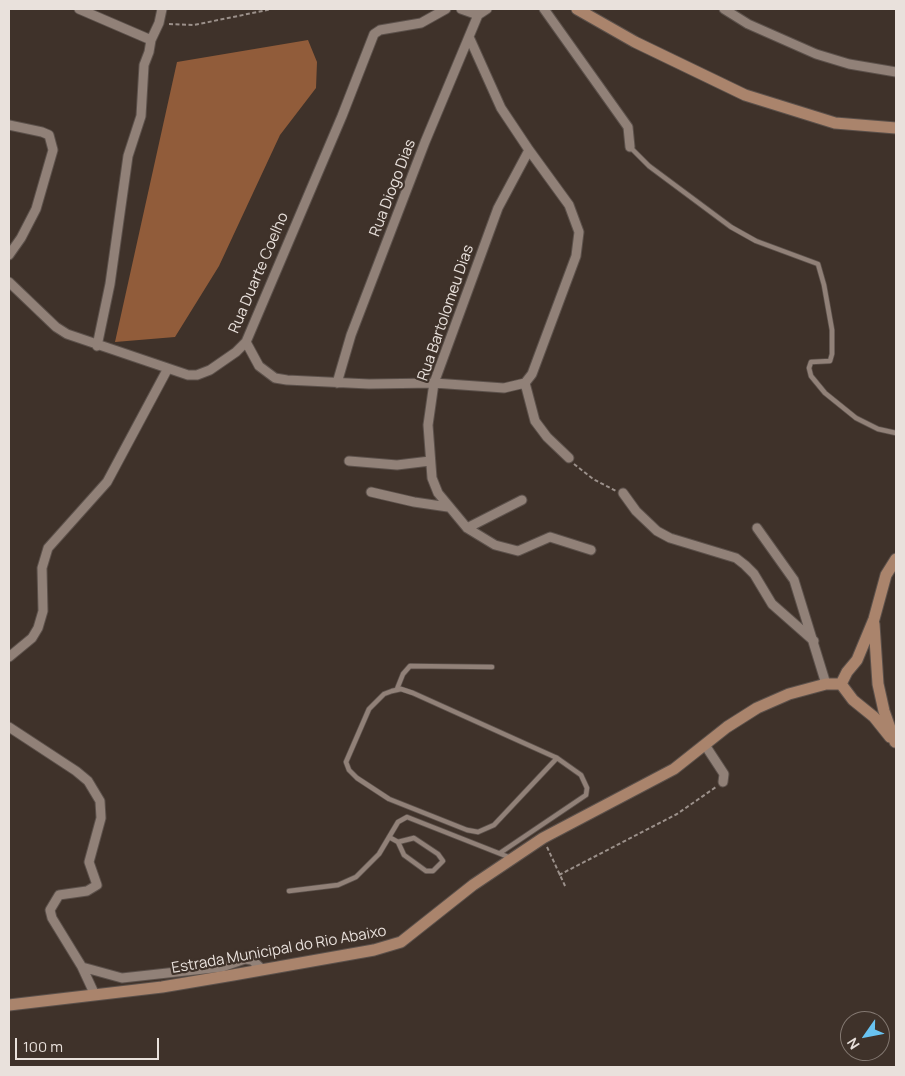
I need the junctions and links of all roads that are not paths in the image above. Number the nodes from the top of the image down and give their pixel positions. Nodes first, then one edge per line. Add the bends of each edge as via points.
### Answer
1 (79, 9) edge
2 (162, 9) edge
3 (446, 9) edge
4 (461, 9) edge
5 (487, 9) edge
6 (544, 9) edge
7 (578, 9) edge
8 (724, 9) edge
9 (478, 15) junction
10 (470, 39) junction
11 (151, 40) junction
12 (896, 72) edge
13 (9, 125) edge
14 (896, 128) edge
15 (630, 147) joint
16 (529, 150) junction
17 (9, 255) edge
18 (9, 282) edge
19 (246, 342) junction
20 (97, 346) junction
21 (167, 370) junction
22 (337, 383) junction
23 (434, 383) junction
24 (525, 383) junction
25 (896, 432) edge
26 (569, 458) road end
27 (349, 461) dead end
28 (430, 461) junction
29 (371, 492) dead end
30 (623, 493) road end
31 (522, 500) dead end
32 (448, 506) junction
33 (466, 528) junction
34 (757, 528) dead end
35 (591, 550) dead end
36 (896, 559) edge
37 (874, 619) junction
38 (814, 641) junction
39 (9, 657) edge
40 (857, 660) junction
41 (876, 661) junction
42 (492, 667) dead end
43 (826, 684) junction
44 (841, 684) junction
45 (397, 689) junction
46 (882, 704) junction
47 (862, 706) junction
48 (9, 727) edge
49 (896, 743) edge
50 (705, 745) junction
51 (557, 758) junction
52 (723, 782) road end
53 (389, 837) junction
54 (398, 842) junction
55 (500, 853) junction
56 (512, 858) junction
57 (289, 891) dead end
58 (82, 967) junction
59 (263, 970) junction
60 (95, 995) junction
61 (9, 1005) edge

1 - 11 street
2 - 11 street
3 - 19 street, Rua Duarte Coelho via 421,23 380,30 374,34
4 - 9 street
5 - 9 street
6 - 15 street via 628,127
7 - 14 street via 635,42 745,95 835,123
8 - 12 street via 748,24 816,54 849,64
9 - 10 street, Rua Diogo Dias
10 - 16 street via 502,108
10 - 22 street, Rua Diogo Dias via 425,142 351,335
11 - 20 street via 142,74 141,116 128,156 110,284
13 - 17 street via 42,132 49,136 53,150 36,209
15 - 25 lane via 649,166 731,227 756,241 818,264 832,330 832,354 830,360 811,362 811,376 825,393 856,418 878,429
16 - 23 street, Rua Bartolomeu Dias via 498,208
16 - 24 street via 569,205 576,219 579,246 536,366
18 - 20 street, Rua Duarte Coelho via 56,327
19 - 21 street, Rua Duarte Coelho via 226,359 197,375
19 - 22 street via 259,366 276,378
20 - 21 street, Rua Duarte Coelho
21 - 39 street via 107,482 48,548 42,568 43,611 38,628 32,638
22 - 23 street
23 - 24 street via 504,388
23 - 28 street, Rua Bartolomeu Dias via 428,425
24 - 26 street via 535,421
27 - 28 street via 397,465
28 - 32 street, Rua Bartolomeu Dias via 438,493
29 - 32 street
30 - 38 street via 657,531 678,541 736,558 746,565 772,604
31 - 33 street
32 - 33 street, Rua Bartolomeu Dias
33 - 35 street, Rua Bartolomeu Dias via 506,549 518,551 550,538
34 - 38 street via 794,580
36 - 37 street via 881,588
37 - 40 street
37 - 41 street
38 - 43 street
40 - 41 street
40 - 44 street
41 - 46 street
42 - 45 lane via 410,666
43 - 44 street, Estrada Municipal do Rio Abaixo
43 - 50 street, Estrada Municipal do Rio Abaixo via 789,694 757,708
44 - 47 street
45 - 51 lane via 413,693
45 - 51 lane via 384,694 369,709 346,762 357,778 402,806 467,830 485,830 502,818
46 - 47 street via 870,708
46 - 49 street
47 - 49 street
48 - 58 street via 76,771 88,781 100,801 101,818 89,862 97,885 87,891 59,895 50,910
50 - 52 street via 724,774
50 - 56 street, Estrada Municipal do Rio Abaixo via 674,769 543,838
51 - 55 lane via 585,780 586,795
53 - 54 lane
53 - 55 lane via 398,822 407,816
53 - 57 lane via 368,868 356,877 338,885
54 - 54 lane via 404,855 426,871 433,871 443,861 414,838
55 - 56 lane
56 - 59 street, Estrada Municipal do Rio Abaixo via 472,885 401,942
58 - 59 street via 122,978 222,967 245,959 252,960
58 - 60 street
59 - 60 street, Estrada Municipal do Rio Abaixo
60 - 61 street, Estrada Municipal do Rio Abaixo

